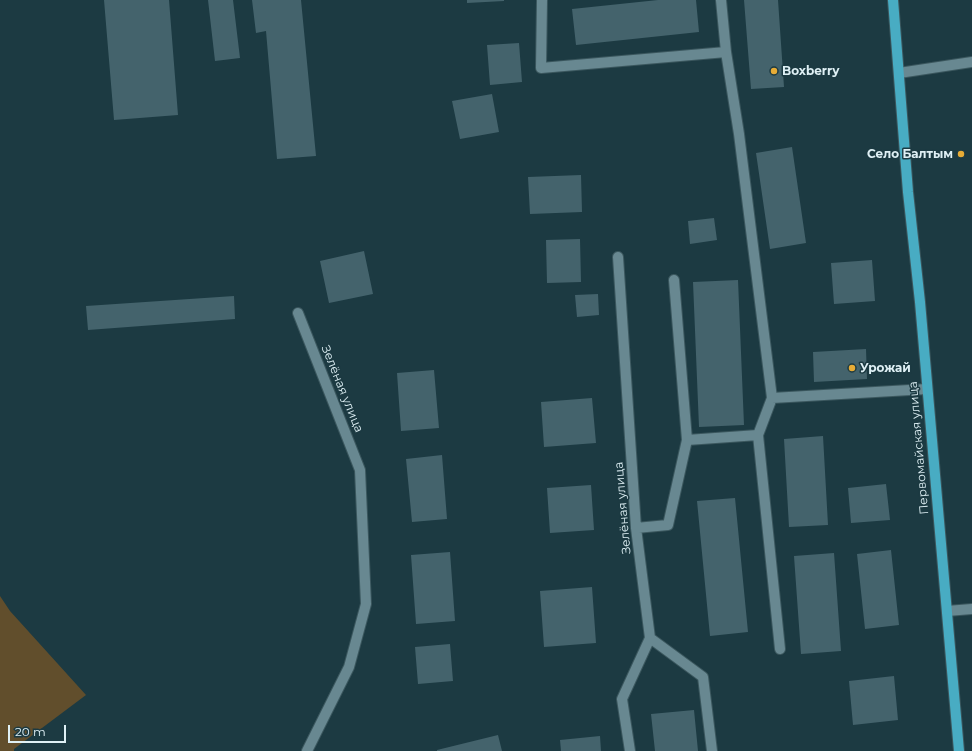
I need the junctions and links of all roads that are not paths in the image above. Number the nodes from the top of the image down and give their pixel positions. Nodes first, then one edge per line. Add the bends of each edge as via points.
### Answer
1 (542, 0) edge
2 (722, 0) edge
3 (893, 0) edge
4 (726, 52) junction
5 (972, 62) edge
6 (899, 73) junction
7 (618, 257) dead end
8 (674, 280) dead end
9 (298, 313) dead end
10 (927, 389) junction
11 (772, 398) junction
12 (758, 435) junction
13 (687, 440) junction
14 (636, 528) junction
15 (972, 609) edge
16 (947, 611) junction
17 (650, 638) junction
18 (780, 649) dead end
19 (307, 751) edge
20 (630, 751) edge
21 (712, 751) edge
22 (959, 751) edge

1 - 4 street via 540,68
2 - 4 street
3 - 6 main road, Первомайская улица
4 - 11 street via 739,134
5 - 6 street
6 - 10 main road, Первомайская улица
7 - 14 street, Зелёная улица
8 - 13 street
9 - 19 street, Зелёная улица via 360,470 366,604 349,667
10 - 11 street
10 - 16 main road, Первомайская улица
11 - 12 street
12 - 13 street
12 - 18 street
13 - 14 street via 668,525
14 - 17 street, Зелёная улица
15 - 16 street
16 - 22 main road, Первомайская улица
17 - 20 street via 622,698
17 - 21 street via 703,677

